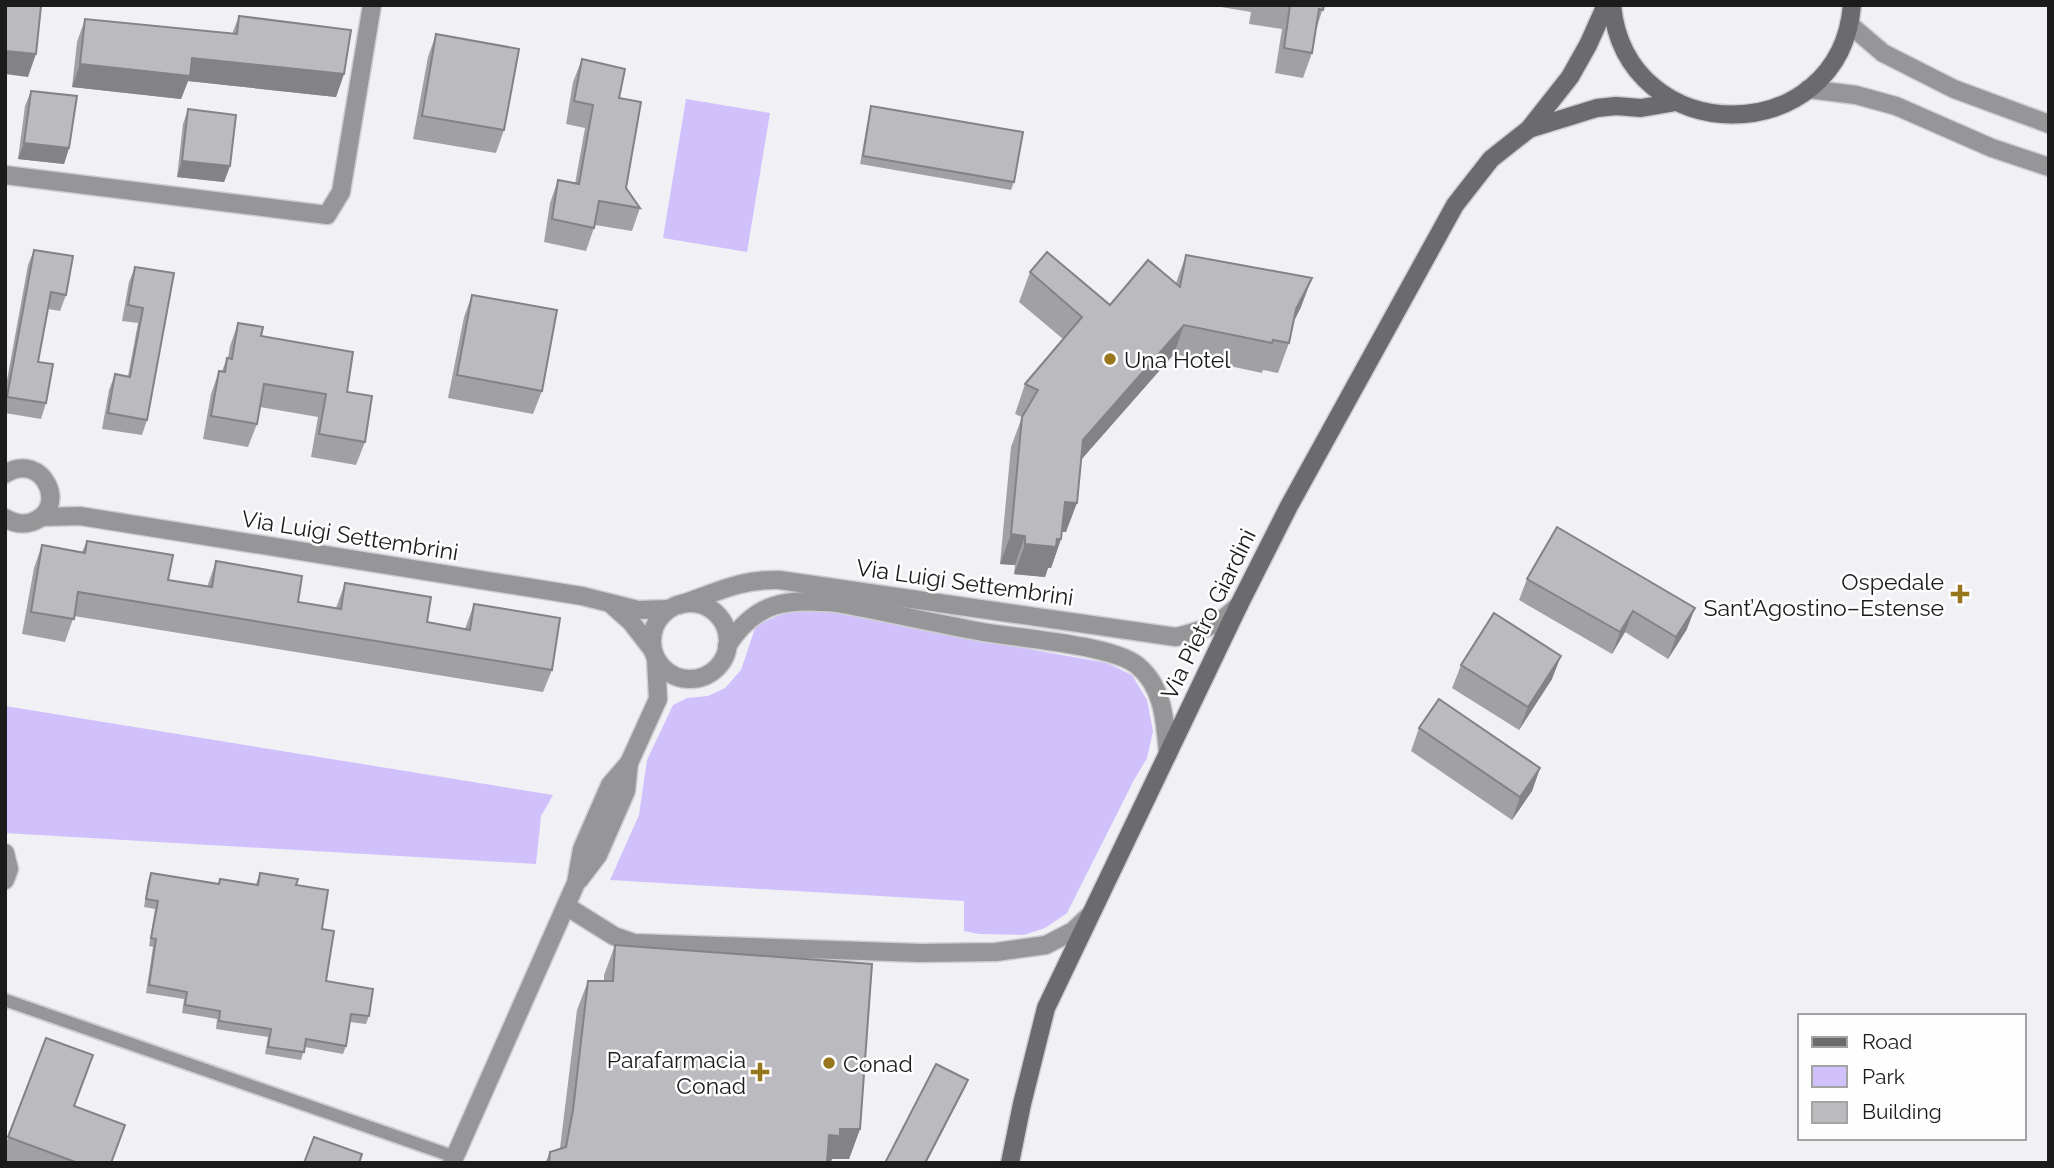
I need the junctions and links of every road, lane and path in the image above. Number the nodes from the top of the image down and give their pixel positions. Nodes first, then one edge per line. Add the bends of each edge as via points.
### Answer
1 (372, 5) edge
2 (1606, 5) edge
3 (1612, 5) edge
4 (1852, 5) edge
5 (1849, 24) junction
6 (1808, 89) junction
7 (1676, 102) junction
8 (2049, 124) edge
9 (1529, 129) junction
10 (2049, 167) edge
11 (5, 175) edge
12 (5, 474) edge
13 (51, 494) junction
14 (80, 516) junction
15 (41, 517) junction
16 (5, 518) edge
17 (612, 605) junction
18 (1239, 605) junction
19 (674, 607) junction
20 (727, 646) junction
21 (654, 654) junction
22 (690, 679) junction
23 (658, 699) junction
24 (1168, 754) junction
25 (5, 853) edge
26 (5, 880) edge
27 (566, 906) junction
28 (1093, 912) junction
29 (5, 1000) edge
30 (454, 1160) edge
31 (1010, 1163) edge

1 - 11 street via 341,192 327,215
2 - 9 main road, Via Pietro Giardini via 1570,77
3 - 7 main road, Via Pietro Giardini via 1628,56 1648,82
4 - 5 main road, Via Pietro Giardini
5 - 6 main road, Via Pietro Giardini via 1830,66
5 - 8 street via 1883,53 1954,89
6 - 7 main road, Via Pietro Giardini via 1778,107 1744,116 1709,114
6 - 10 street via 1896,106
7 - 9 main road, Via Pietro Giardini via 1597,108
9 - 18 main road, Via Pietro Giardini via 1491,159 1455,205
12 - 13 street, Via Luigi Settembrini via 31,469 45,480
13 - 14 street, Via Luigi Settembrini via 62,508
13 - 15 street
14 - 15 street, Via Luigi Settembrini
14 - 17 street, Via Luigi Settembrini via 582,596
15 - 16 street, Via Luigi Settembrini via 22,524
17 - 19 street, Via Luigi Settembrini via 638,610
17 - 21 street, Via Luigi Settembrini via 631,621
18 - 19 street, Via Luigi Settembrini via 1221,622 1176,637 779,580 741,582
18 - 24 main road, Via Pietro Giardini
19 - 20 street via 692,604 714,613 727,633
19 - 21 street via 655,627
20 - 22 street via 719,665
20 - 24 street, Via Luigi Settembrini via 743,623 761,610 814,600 1106,651 1136,664 1153,684 1160,696
21 - 22 street via 671,674
21 - 23 street
22 - 23 street
23 - 27 street via 629,763 610,785 593,823
24 - 28 main road, Via Pietro Giardini
25 - 26 street via 9,869
27 - 28 street via 634,943 920,953 996,952 1046,945 1073,931
27 - 30 street
28 - 31 main road, Via Pietro Giardini via 1046,1008
29 - 30 lane

